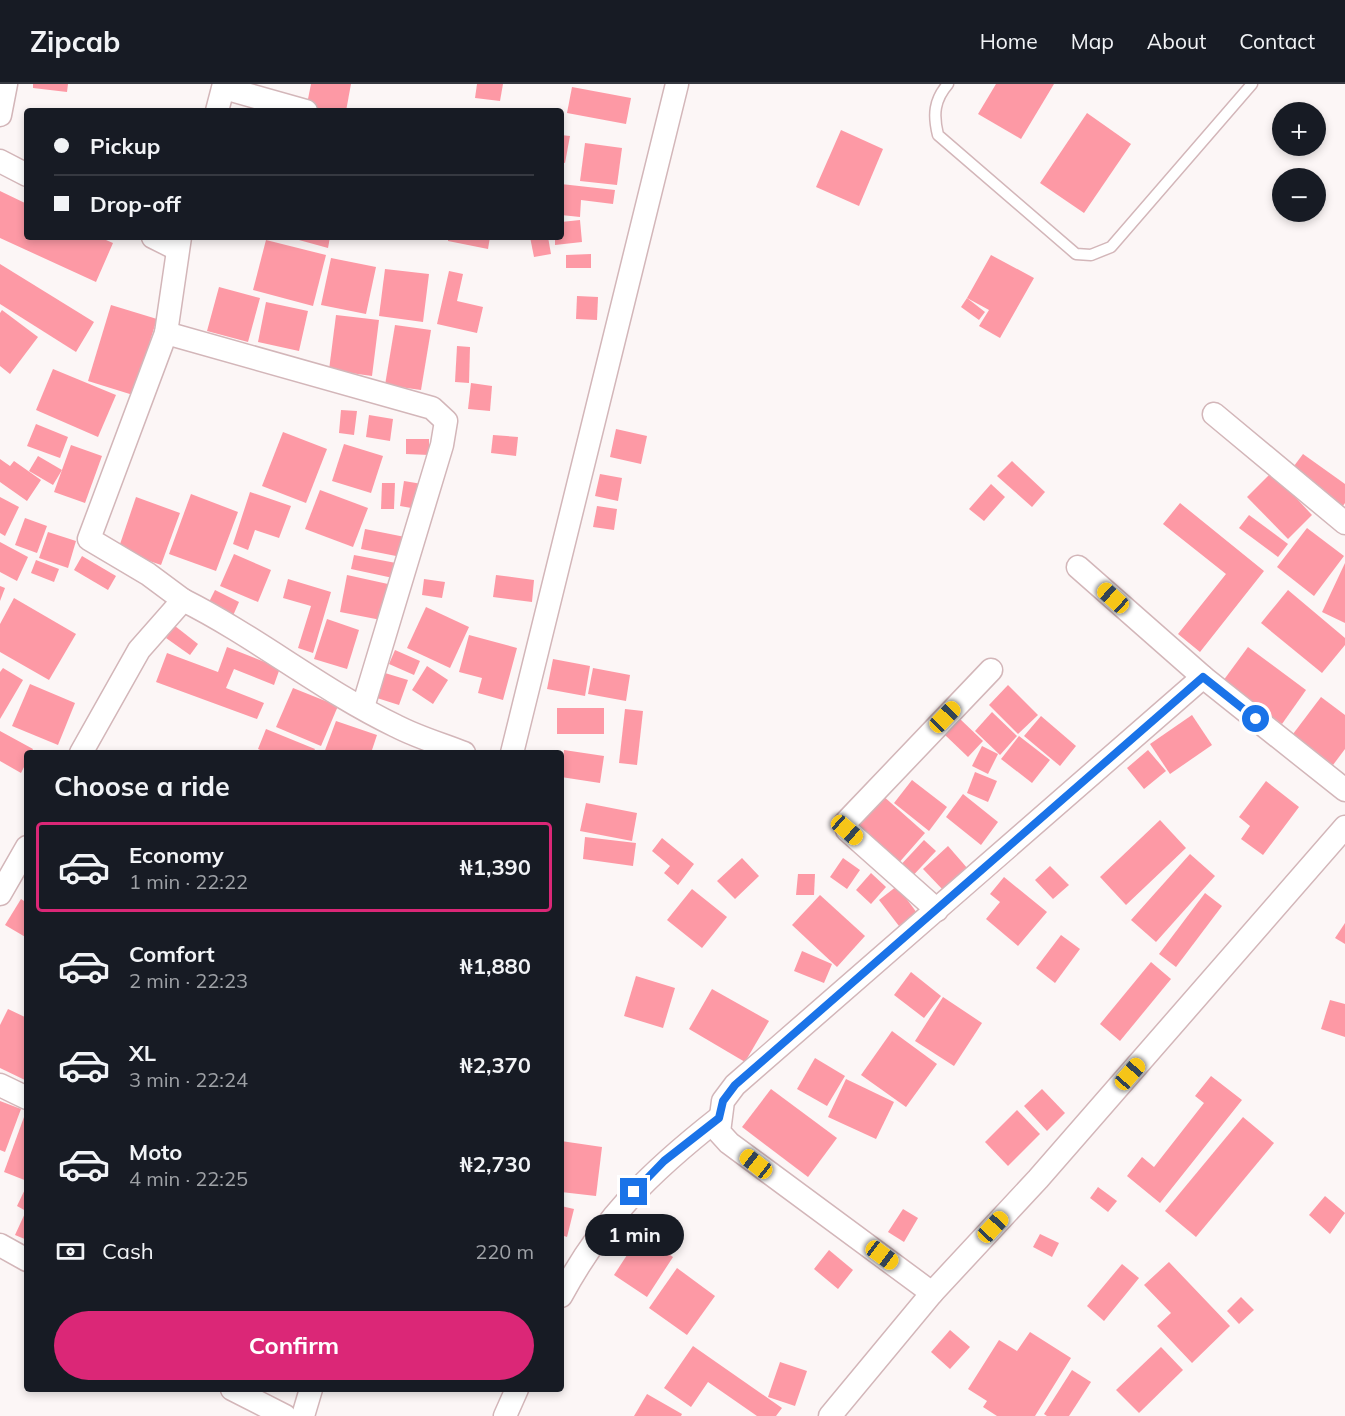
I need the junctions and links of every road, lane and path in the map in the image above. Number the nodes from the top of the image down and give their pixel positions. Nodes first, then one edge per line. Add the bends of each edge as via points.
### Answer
1 (6, 84) edge
2 (677, 84) edge
3 (948, 84) edge
4 (1252, 84) edge
5 (224, 86) edge
6 (218, 108) edge
7 (296, 108) edge
8 (0, 115) edge
9 (0, 161) edge
10 (24, 173) edge
11 (179, 243) edge
12 (166, 333) junction
13 (1214, 414) dead end
14 (1345, 523) edge
15 (1078, 567) dead end
16 (183, 600) junction
17 (991, 669) dead end
18 (1203, 677) junction
19 (363, 707) junction
20 (83, 750) edge
21 (456, 750) edge
22 (513, 750) edge
23 (1345, 790) edge
24 (1344, 829) edge
25 (24, 852) edge
26 (0, 894) edge
27 (937, 910) junction
28 (0, 1085) edge
29 (24, 1097) edge
30 (719, 1118) junction
31 (0, 1245) edge
32 (24, 1258) edge
33 (564, 1290) edge
34 (932, 1293) junction
35 (238, 1392) edge
36 (310, 1392) edge
37 (516, 1392) edge
38 (285, 1416) edge
39 (303, 1416) edge
40 (505, 1416) edge
41 (830, 1416) edge

1 - 8 street
2 - 22 street
3 - 4 lane via 939,94 933,117 938,135 1076,254 1091,255 1111,247
5 - 6 street
5 - 7 street
9 - 10 street
11 - 12 street
12 - 16 street via 88,539
12 - 19 street via 432,408 446,421
13 - 14 street
15 - 18 street
16 - 19 street
16 - 20 street via 139,650
17 - 27 street via 846,822 847,830
18 - 23 street
18 - 27 street
19 - 21 street via 395,726
24 - 34 street via 1038,1179
25 - 26 street
27 - 30 street via 735,1085 723,1101
28 - 29 street
30 - 33 street via 664,1161 619,1208 580,1260
30 - 34 street via 719,1132 729,1143
31 - 32 street
34 - 41 street
35 - 38 street
36 - 39 street
37 - 40 street

